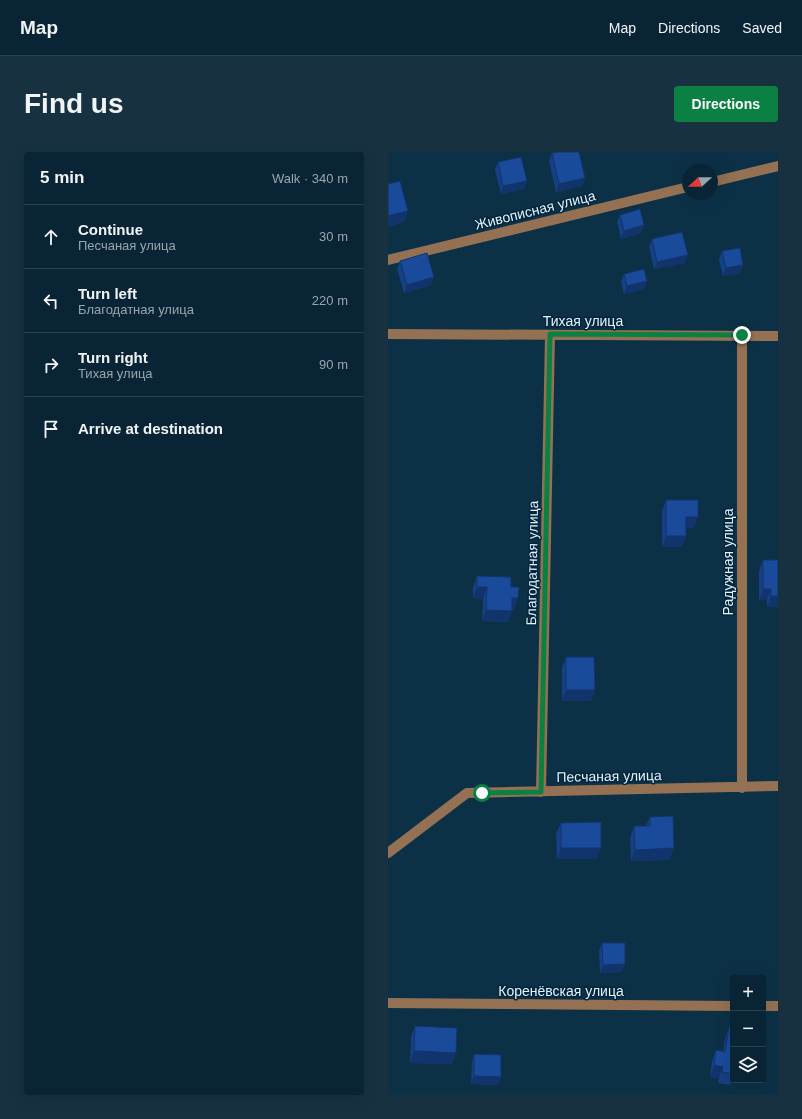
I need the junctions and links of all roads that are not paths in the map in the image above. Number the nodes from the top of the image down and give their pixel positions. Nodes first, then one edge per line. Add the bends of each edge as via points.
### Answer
1 (778, 166) edge
2 (718, 181) edge
3 (682, 188) edge
4 (388, 260) edge
5 (388, 334) edge
6 (550, 334) junction
7 (742, 335) junction
8 (778, 336) edge
9 (778, 786) edge
10 (742, 788) junction
11 (541, 792) junction
12 (388, 853) edge
13 (388, 1004) edge
14 (730, 1006) edge
15 (766, 1006) edge
16 (778, 1006) edge

1 - 2 street
3 - 4 street, Живописная улица
5 - 6 street, Тихая улица
6 - 7 street, Тихая улица
6 - 11 street, Благодатная улица
7 - 8 street, Тихая улица
7 - 10 street, Радужная улица
9 - 10 street, Песчаная улица
10 - 11 street, Песчаная улица
11 - 12 street, Песчаная улица via 467,793
13 - 14 street, Коренёвская улица
15 - 16 street

